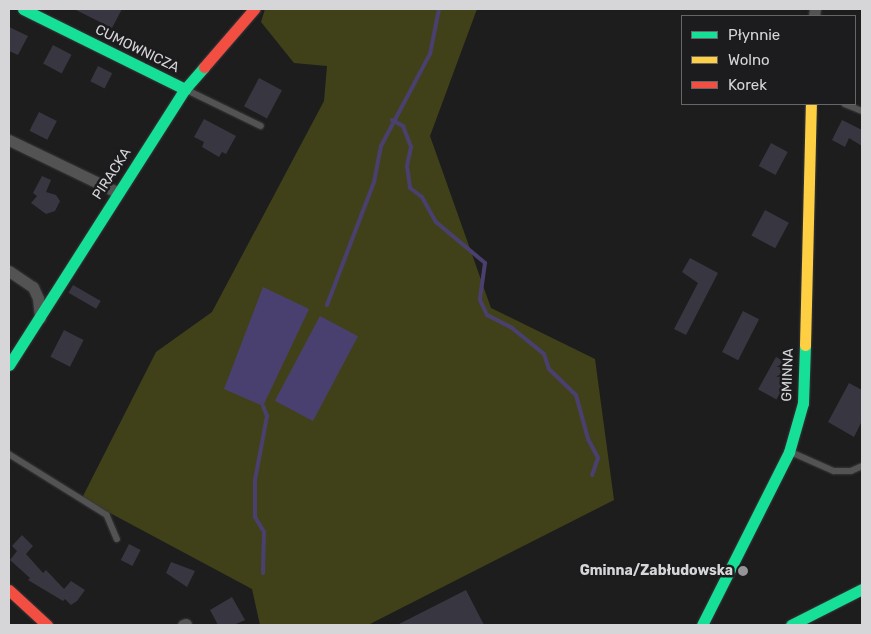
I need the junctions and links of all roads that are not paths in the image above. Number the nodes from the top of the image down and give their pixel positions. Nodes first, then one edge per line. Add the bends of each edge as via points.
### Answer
1 (22, 9) edge
2 (254, 9) edge
3 (185, 89) junction
4 (811, 105) edge
5 (847, 105) edge
6 (862, 111) edge
7 (261, 126) dead end
8 (9, 140) edge
9 (117, 192) junction
10 (9, 271) edge
11 (40, 318) junction
12 (9, 366) edge
13 (789, 452) junction
14 (9, 454) edge
15 (862, 466) edge
16 (118, 539) dead end
17 (862, 589) edge
18 (9, 590) edge
19 (48, 625) edge
20 (702, 625) edge
21 (791, 625) edge

1 - 3 main road, CUMOWNICZA
2 - 3 main road, PIRACKA
3 - 7 lane
3 - 9 main road, PIRACKA
4 - 13 main road, GMINNA via 803,403
5 - 6 lane
8 - 9 street
9 - 11 main road, PIRACKA
10 - 11 street via 33,287
11 - 12 main road, PIRACKA
13 - 15 lane via 834,471 851,471
13 - 20 main road, GMINNA
14 - 16 lane via 107,515
17 - 21 main road
18 - 19 main road

